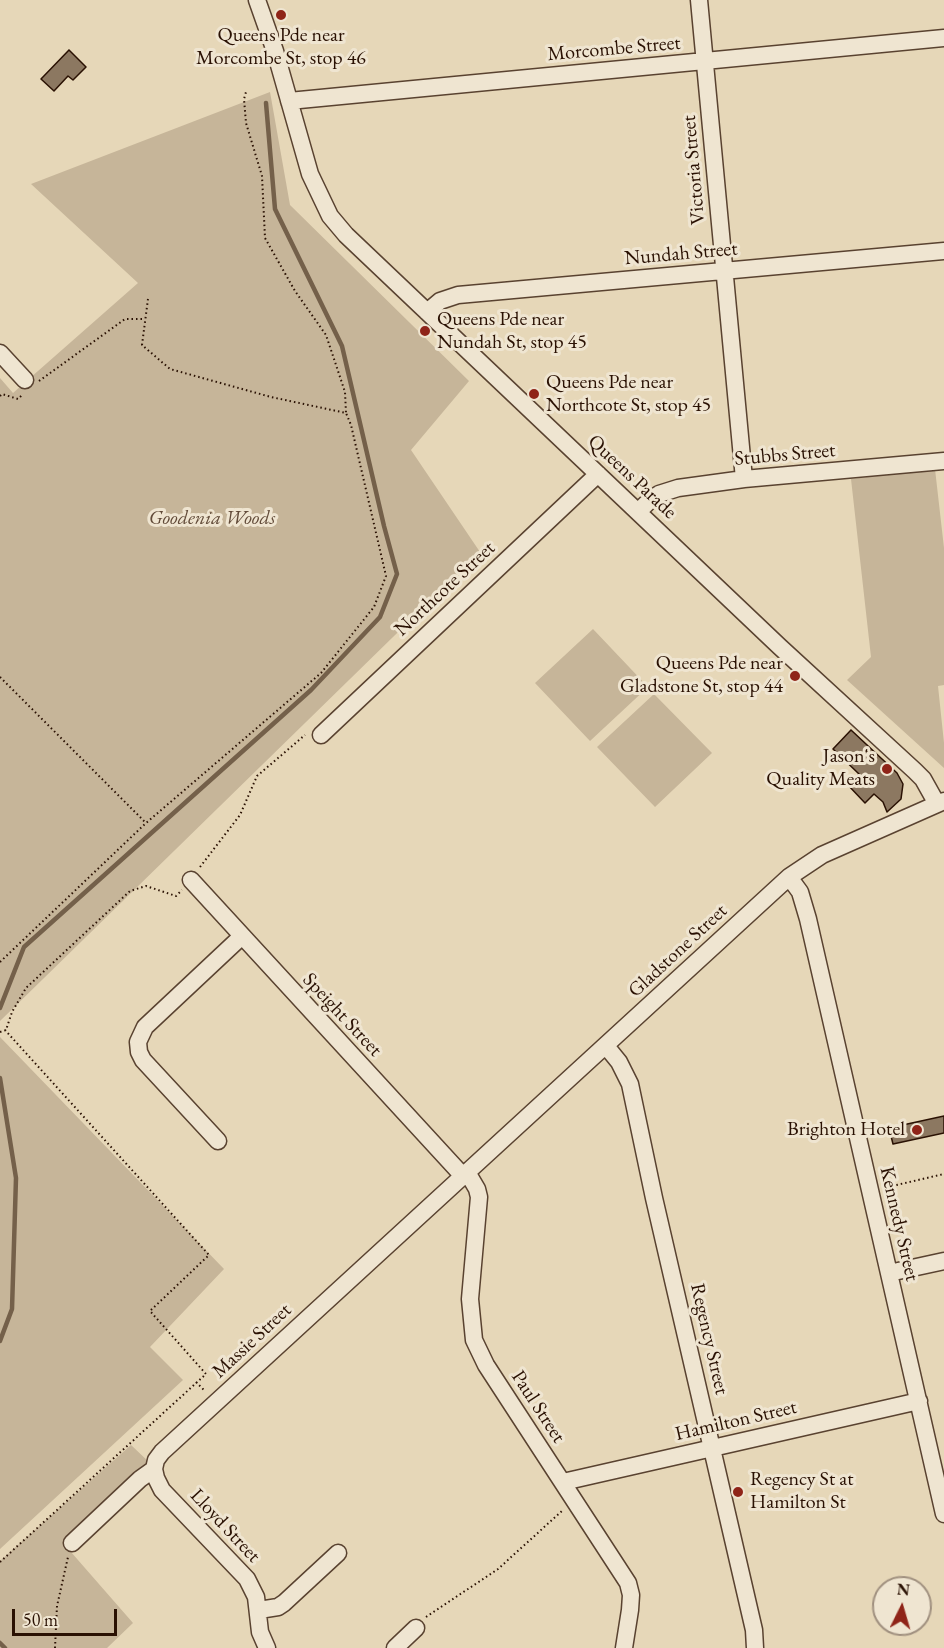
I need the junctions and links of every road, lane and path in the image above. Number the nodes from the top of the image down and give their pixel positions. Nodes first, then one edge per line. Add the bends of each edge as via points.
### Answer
1 (257, 0) edge
2 (699, 0) edge
3 (944, 38) edge
4 (705, 61) junction
5 (246, 92) dead end
6 (289, 101) junction
7 (944, 251) edge
8 (725, 272) junction
9 (148, 299) dead end
10 (427, 312) junction
11 (145, 319) junction
12 (0, 353) edge
13 (29, 385) junction
14 (0, 396) edge
15 (346, 414) junction
16 (944, 461) edge
17 (598, 474) junction
18 (744, 480) junction
19 (638, 512) junction
20 (0, 677) edge
21 (321, 735) joint
22 (941, 803) edge
23 (146, 823) junction
24 (789, 877) junction
25 (191, 880) junction
26 (241, 937) junction
27 (0, 962) edge
28 (5, 1030) junction
29 (0, 1032) edge
30 (606, 1046) junction
31 (219, 1141) dead end
32 (465, 1174) junction
33 (944, 1174) edge
34 (892, 1186) dead end
35 (944, 1260) edge
36 (889, 1273) junction
37 (919, 1401) junction
38 (713, 1449) junction
39 (154, 1469) junction
40 (563, 1482) junction
41 (574, 1499) junction
42 (944, 1514) edge
43 (72, 1543) joint
44 (338, 1553) dead end
45 (0, 1562) edge
46 (259, 1610) junction
47 (416, 1628) joint
48 (55, 1648) edge
49 (267, 1648) edge
50 (394, 1648) edge
51 (624, 1648) edge
52 (755, 1648) edge

1 - 6 street, Queens Parade
2 - 4 street, Victoria Street
3 - 4 street, Morcombe Street
4 - 6 street, Morcombe Street
4 - 8 street, Victoria Street
5 - 15 path via 246,123 262,176 265,238 326,335 345,392
6 - 10 street, Queens Parade via 310,174 330,216
7 - 8 street, Nundah Street
8 - 10 street, Nundah Street via 458,295 440,301
8 - 18 street, Victoria Street
9 - 11 path
10 - 17 street, Queens Parade
11 - 13 path via 125,319
11 - 15 path via 142,345 170,369
12 - 13 street
13 - 14 path via 18,399
15 - 23 path via 386,576 374,607 321,673
16 - 18 street, Stubbs Street
17 - 19 street, Queens Parade
17 - 21 street, Northcote Street
18 - 19 street, Stubbs Street via 678,488 659,494
19 - 22 street, Queens Parade via 915,771
20 - 23 path
21 - 25 path via 305,735 257,776 240,815
22 - 24 street, Gladstone Street via 822,855
23 - 27 path
24 - 30 street, Gladstone Street
24 - 36 street, Kennedy Street via 803,899
25 - 26 street, Speight Street
25 - 28 path via 176,896 146,886 130,891 26,988
26 - 31 street via 145,1027 138,1042 143,1060
26 - 32 street, Speight Street
28 - 29 path
28 - 45 path via 209,1255 150,1311 206,1374
30 - 32 street, Gladstone Street
30 - 38 street, Regency Street via 630,1084
32 - 39 street, Massie Street via 162,1452
32 - 40 street, Paul Street via 473,1180 479,1197 470,1299 474,1340 486,1365
33 - 34 path
35 - 36 street
36 - 37 street, Kennedy Street
37 - 38 street, Hamilton Street
37 - 42 street, Kennedy Street
38 - 40 street, Hamilton Street
38 - 52 street, Regency Street
39 - 43 street, Massie Street
39 - 46 street, Lloyd Street via 162,1490 247,1579
40 - 41 street, Paul Street
41 - 47 path via 498,1569
41 - 51 street, Paul Street via 628,1583 631,1595
43 - 48 path via 57,1606
44 - 46 street via 284,1603
46 - 49 street, Lloyd Street via 260,1632
47 - 50 street

